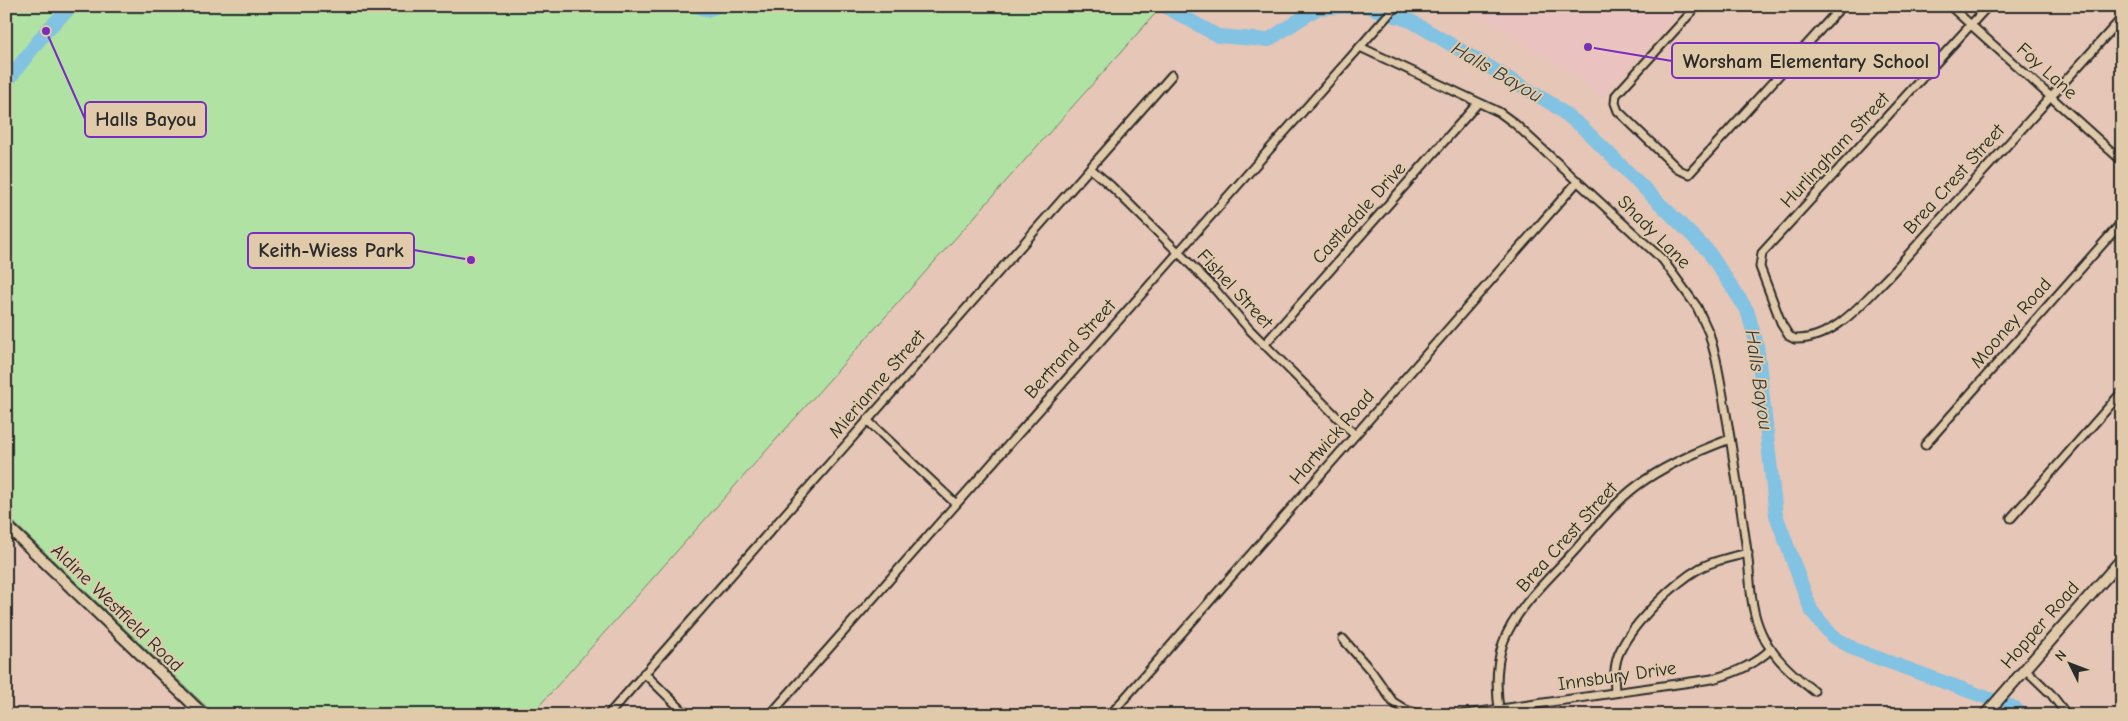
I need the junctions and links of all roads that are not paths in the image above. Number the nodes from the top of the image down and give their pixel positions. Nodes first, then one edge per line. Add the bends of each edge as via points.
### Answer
1 (1396, 6) edge
2 (1697, 6) edge
3 (1842, 6) edge
4 (1950, 6) edge
5 (1988, 6) edge
6 (2122, 18) edge
7 (1971, 25) junction
8 (1360, 47) junction
9 (1172, 75) dead end
10 (2051, 96) junction
11 (1478, 103) junction
12 (2122, 161) edge
13 (1090, 168) junction
14 (1578, 181) junction
15 (2122, 222) edge
16 (1178, 252) junction
17 (1795, 339) joint
18 (1264, 344) junction
19 (2122, 392) edge
20 (867, 420) junction
21 (1355, 435) junction
22 (1730, 439) junction
23 (1925, 445) dead end
24 (955, 503) junction
25 (2011, 518) dead end
26 (6, 526) edge
27 (1748, 553) junction
28 (2122, 559) edge
29 (1343, 639) dead end
30 (1771, 649) junction
31 (2025, 669) junction
32 (644, 673) junction
33 (1814, 691) dead end
34 (1615, 692) junction
35 (1499, 712) edge
36 (204, 715) edge
37 (608, 715) edge
38 (687, 715) edge
39 (770, 715) edge
40 (1110, 715) edge
41 (1421, 715) edge
42 (1459, 715) edge
43 (1985, 715) edge
44 (2067, 715) edge

1 - 8 street, Bertrand Street
2 - 3 street via 1620,90 1614,103 1618,111 1679,170 1688,174
4 - 7 street, Foy Lane
5 - 7 street, Hurlingham Street
6 - 10 street, Brea Crest Street
7 - 10 street, Foy Lane
7 - 17 street, Hurlingham Street via 1761,256 1760,267 1782,325
8 - 11 street, Shady Lane
8 - 16 street, Bertrand Street
9 - 13 street, Mierianne Street
10 - 12 street, Foy Lane
10 - 17 street, Brea Crest Street via 1853,313 1817,336
11 - 14 street, Shady Lane via 1514,123
11 - 18 street, Castledale Drive
13 - 16 street, Fishel Street
13 - 20 street, Mierianne Street
14 - 21 street, Hartwick Road
14 - 22 street, Shady Lane via 1658,255 1697,307 1716,359
15 - 23 street, Mooney Road
16 - 18 street, Fishel Street
16 - 24 street, Bertrand Street
18 - 21 street, Fishel Street
19 - 25 street
20 - 24 street
20 - 32 street, Mierianne Street
21 - 40 street, Hartwick Road
22 - 27 street, Shady Lane
22 - 35 street, Brea Crest Street via 1656,473 1630,492 1535,594 1503,644 1498,673
24 - 39 street, Bertrand Street
26 - 36 main road, Aldine Westfield Road
27 - 30 street, Shady Lane via 1754,613 1761,634
27 - 34 street via 1701,567 1658,603 1629,635 1619,652
28 - 31 main road, Hopper Road
29 - 41 street via 1393,702
30 - 33 street, Shady Lane via 1799,680
30 - 34 street, Innsbury Drive via 1733,674
31 - 43 main road, Hopper Road
31 - 44 street via 2052,694
32 - 37 street, Mierianne Street
32 - 38 street
34 - 35 street, Innsbury Drive
35 - 42 street, Innsbury Drive

